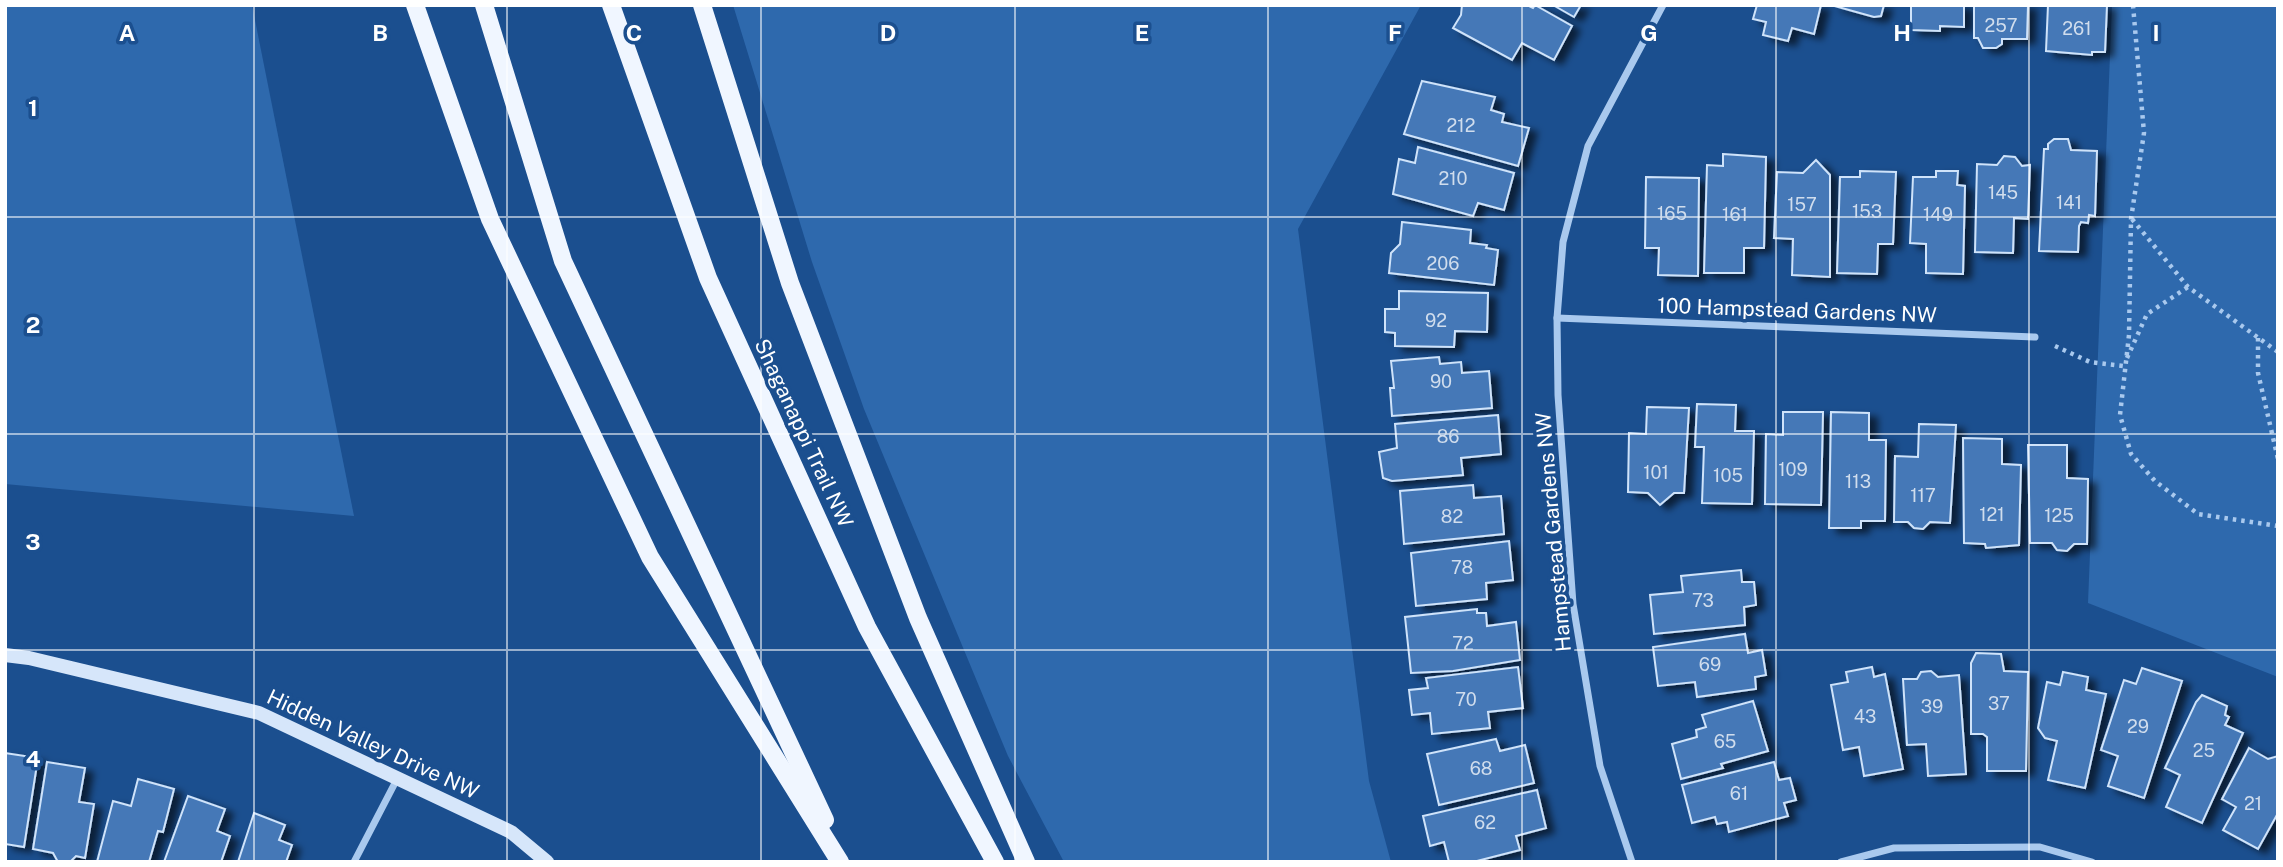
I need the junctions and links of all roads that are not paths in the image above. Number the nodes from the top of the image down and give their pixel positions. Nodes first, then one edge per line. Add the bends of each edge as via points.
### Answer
1 (415, 5) edge
2 (484, 5) edge
3 (611, 5) edge
4 (702, 5) edge
5 (1663, 5) edge
6 (1557, 317) junction
7 (2035, 337) road end
8 (5, 655) edge
9 (398, 777) junction
10 (354, 862) edge
11 (547, 862) edge
12 (843, 862) edge
13 (995, 862) edge
14 (1026, 862) edge
15 (1632, 862) edge
16 (1841, 862) edge
17 (2092, 862) edge

1 - 12 main road via 490,219 649,557
2 - 12 main road via 563,261
3 - 13 main road, Shaganappi Trail NW via 708,278 867,626
4 - 14 main road via 790,283 918,618
5 - 6 street, Hampstead Gardens NW via 1588,146 1563,242
6 - 7 street, 100 Hampstead Gardens NW
6 - 15 street, Hampstead Gardens NW via 1573,604 1600,766
8 - 9 street, Hidden Valley Drive NW via 259,713
9 - 10 street
9 - 11 street, Hidden Valley Drive NW via 511,832
16 - 17 street via 1894,848 2040,846

